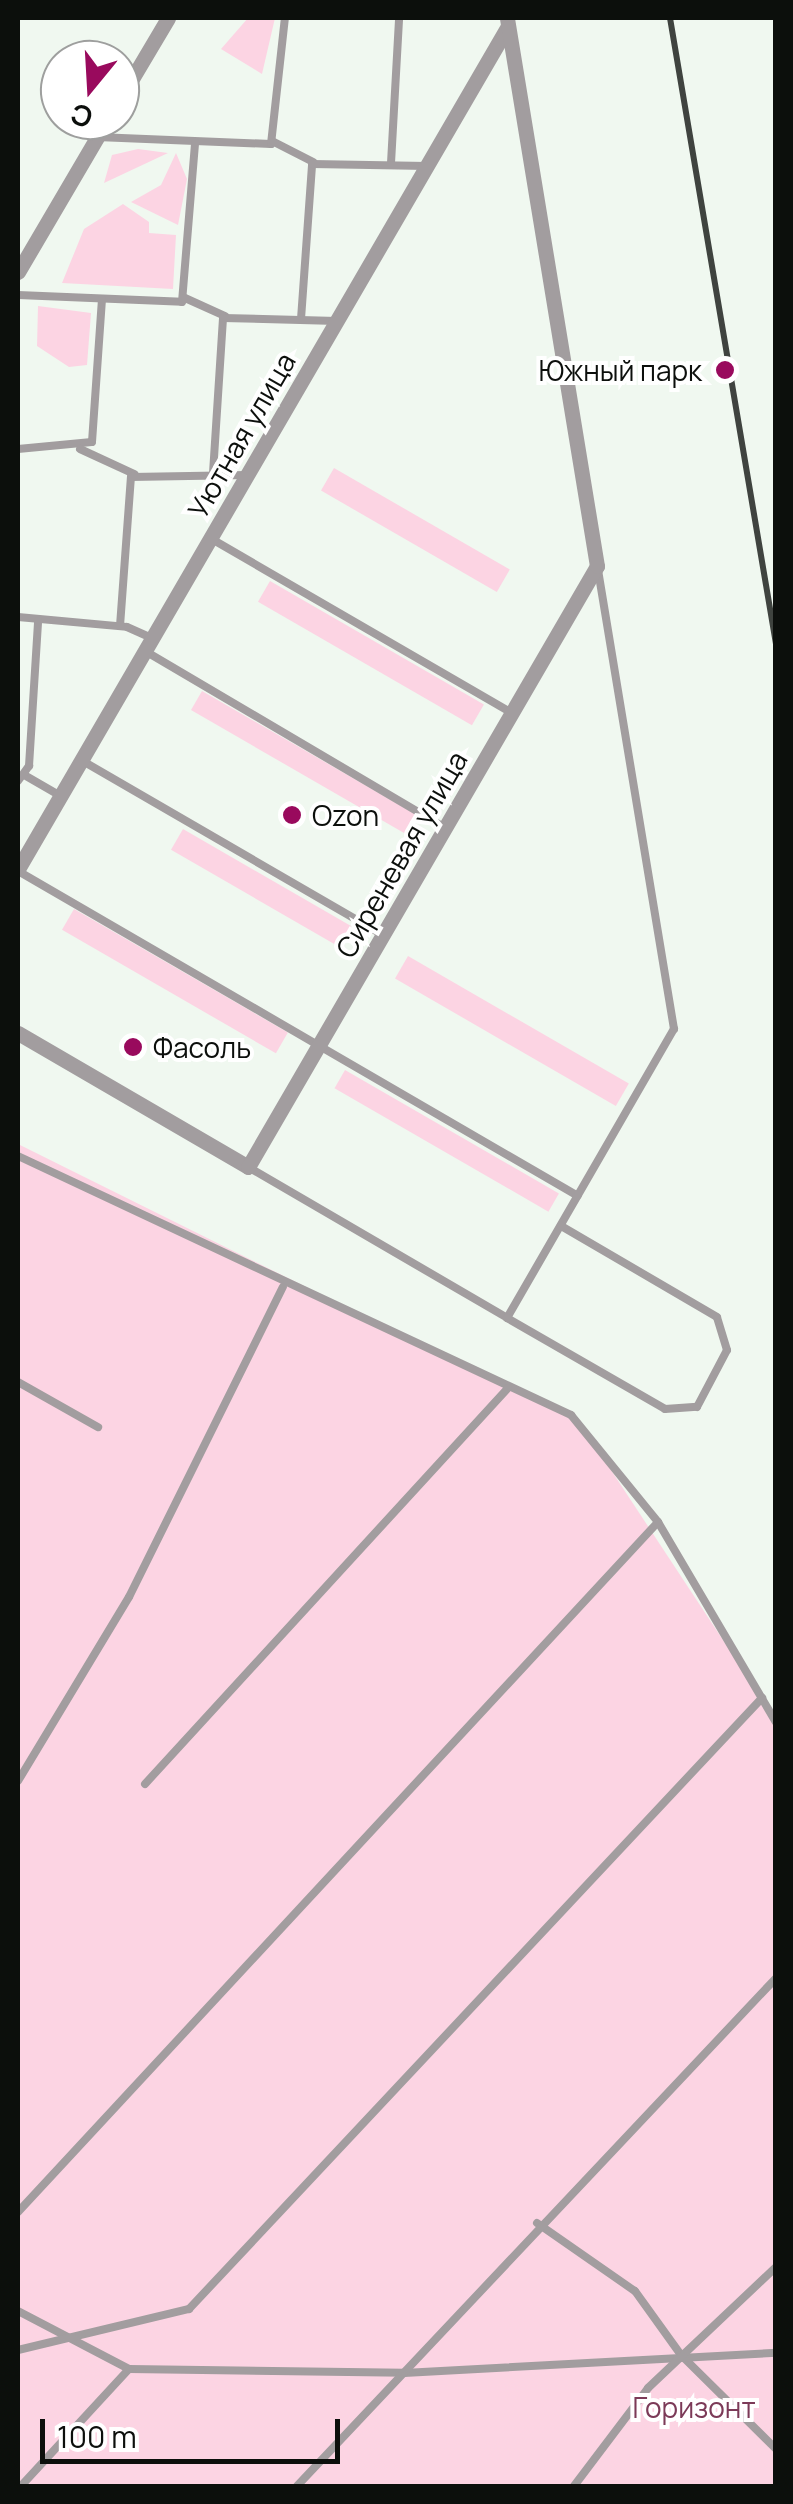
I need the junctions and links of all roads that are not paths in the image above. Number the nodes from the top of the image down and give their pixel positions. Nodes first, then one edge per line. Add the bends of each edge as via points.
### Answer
1 (168, 18) edge
2 (285, 18) edge
3 (399, 18) edge
4 (508, 22) edge
5 (140, 65) edge
6 (95, 140) edge
7 (140, 140) edge
8 (274, 142) junction
9 (195, 143) junction
10 (314, 162) junction
11 (391, 164) junction
12 (427, 166) junction
13 (18, 272) edge
14 (18, 295) edge
15 (185, 298) junction
16 (102, 300) junction
17 (225, 316) junction
18 (301, 320) junction
19 (336, 321) junction
20 (18, 449) edge
21 (80, 449) junction
22 (212, 473) junction
23 (134, 474) junction
24 (247, 475) junction
25 (210, 538) junction
26 (598, 566) junction
27 (18, 617) edge
28 (38, 621) junction
29 (120, 626) junction
30 (148, 644) junction
31 (512, 713) junction
32 (81, 760) junction
33 (22, 779) edge
34 (60, 796) junction
35 (445, 828) junction
36 (18, 870) edge
37 (382, 935) junction
38 (18, 1034) edge
39 (318, 1046) junction
40 (18, 1156) edge
41 (248, 1167) junction
42 (578, 1196) junction
43 (561, 1226) junction
44 (283, 1287) junction
45 (507, 1318) junction
46 (18, 1382) edge
47 (508, 1388) junction
48 (98, 1427) dead end
49 (658, 1522) junction
50 (762, 1698) junction
51 (776, 1722) edge
52 (18, 1780) edge
53 (145, 1784) dead end
54 (776, 1978) edge
55 (18, 2212) edge
56 (537, 2224) junction
57 (776, 2267) edge
58 (18, 2311) edge
59 (71, 2343) junction
60 (18, 2350) edge
61 (776, 2353) edge
62 (681, 2355) junction
63 (129, 2369) junction
64 (404, 2373) junction
65 (776, 2449) edge
66 (21, 2486) edge
67 (297, 2486) edge
68 (574, 2486) edge

1 - 5 street
2 - 8 lane
3 - 11 lane
4 - 12 street, Уютная улица
4 - 26 street
6 - 13 street
7 - 9 lane
8 - 9 lane
8 - 10 lane
9 - 15 lane
10 - 11 lane
10 - 18 lane
11 - 12 lane
12 - 19 street, Уютная улица
14 - 16 lane
15 - 16 lane
15 - 17 lane
16 - 21 lane via 95,434
17 - 18 lane
17 - 22 lane
18 - 19 lane
19 - 24 street, Уютная улица
20 - 21 lane
21 - 23 lane
22 - 23 lane
22 - 24 lane
23 - 29 lane
24 - 25 street, Уютная улица
25 - 30 street, Уютная улица
25 - 31 lane
26 - 31 street, Сиреневая улица
26 - 42 lane via 674,1028
27 - 28 lane
28 - 29 lane
28 - 33 lane
29 - 30 lane
30 - 32 street, Уютная улица
30 - 35 lane
31 - 35 street, Сиреневая улица
32 - 34 street, Уютная улица
32 - 37 lane
33 - 34 lane
34 - 36 street, Уютная улица
35 - 37 street, Сиреневая улица
36 - 39 lane
37 - 39 street, Сиреневая улица
38 - 41 street
39 - 41 street, Сиреневая улица
39 - 42 lane
40 - 44 lane
41 - 45 lane
42 - 43 lane
43 - 45 lane
43 - 45 lane via 717,1317 727,1350 697,1407 665,1409
44 - 47 lane
44 - 52 lane via 130,1597
46 - 48 lane
47 - 49 lane via 571,1415
47 - 53 lane
49 - 50 lane
49 - 55 lane
50 - 51 lane
50 - 59 lane via 189,2309
54 - 56 lane
56 - 62 lane via 635,2291
56 - 64 lane
57 - 62 lane
58 - 59 lane
59 - 60 lane
59 - 63 lane
61 - 62 lane
62 - 64 lane
62 - 65 lane
62 - 68 lane
63 - 64 lane
63 - 66 lane
64 - 67 lane

